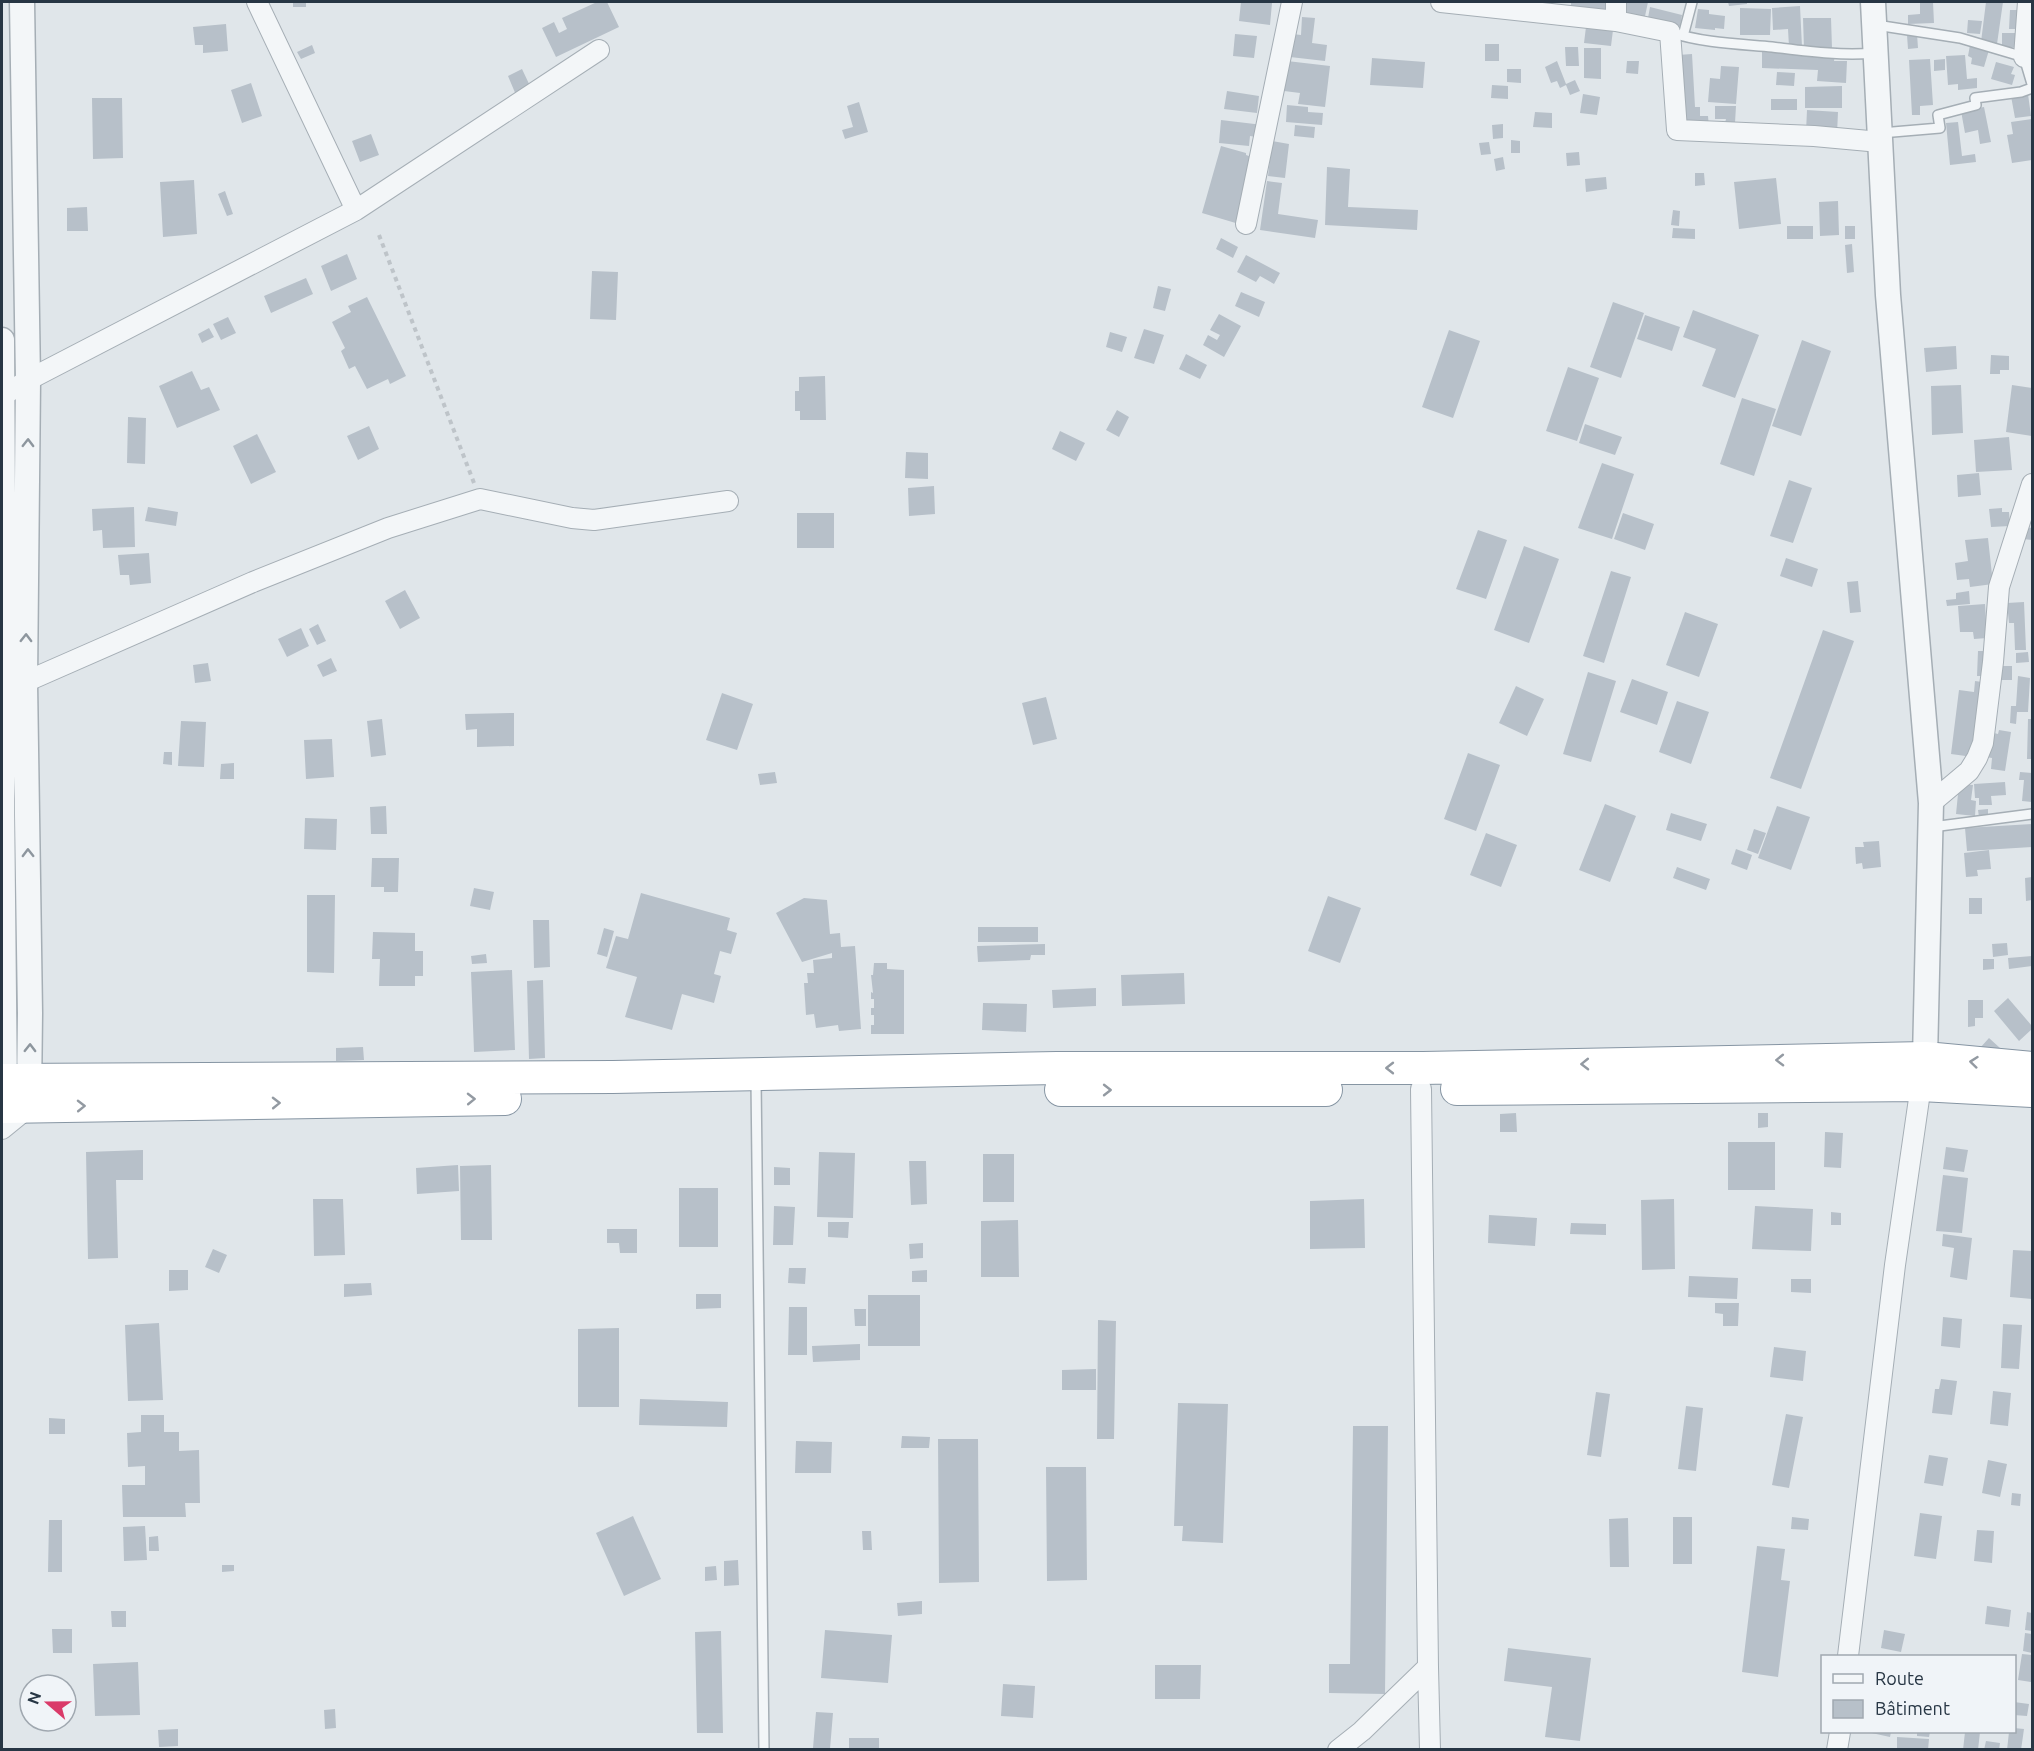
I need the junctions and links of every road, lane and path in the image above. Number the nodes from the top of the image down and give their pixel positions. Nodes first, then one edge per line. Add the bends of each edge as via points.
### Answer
1 (22, 2) edge
2 (258, 2) edge
3 (1292, 2) edge
4 (1441, 2) edge
5 (1692, 2) edge
6 (2028, 2) edge
7 (1616, 11) edge
8 (1873, 13) edge
9 (1677, 34) junction
10 (11, 49) edge
11 (599, 50) dead end
12 (1874, 53) junction
13 (2024, 57) junction
14 (2032, 84) edge
15 (2032, 88) edge
16 (1879, 137) junction
17 (356, 210) junction
18 (1246, 224) dead end
19 (379, 235) dead end
20 (2, 340) edge
21 (28, 380) junction
22 (2, 396) edge
23 (2032, 484) edge
24 (480, 499) junction
25 (728, 501) dead end
26 (25, 682) junction
27 (2, 799) edge
28 (2032, 814) edge
29 (1932, 815) junction
30 (2032, 1068) edge
31 (1923, 1071) junction
32 (1058, 1079) junction
33 (757, 1085) junction
34 (1420, 1089) junction
35 (2032, 1091) edge
36 (9, 1102) edge
37 (1848, 1655) edge
38 (1428, 1667) junction
39 (1840, 1733) edge
40 (764, 1749) edge
41 (1338, 1749) edge
42 (1430, 1749) edge
43 (1837, 1749) edge

1 - 10 street
2 - 17 street
3 - 18 street
4 - 7 street
5 - 9 lane
6 - 13 street
7 - 9 street
8 - 12 street
8 - 13 lane
9 - 12 lane via 1852,55
9 - 16 street via 1677,130
10 - 21 street
11 - 17 street
12 - 16 street
13 - 14 lane
15 - 16 lane via 1975,98 1976,105 1938,115 1940,128
16 - 29 street via 1889,307
17 - 21 street
19 - 24 path
20 - 22 street
21 - 22 street
26 -> 21 street
22 - 27 street
23 - 29 street via 1999,587 1983,743 1969,771
24 - 25 street via 594,520
24 - 26 street via 388,528 253,582
36 -> 26 street
27 - 36 street
28 - 29 lane
29 - 31 street
30 -> 31 highway
31 -> 32 highway via 1423,1068
31 - 34 highway
31 - 35 highway
31 - 37 street via 1895,1265
32 - 33 highway
32 -> 34 highway
33 - 36 highway
33 - 40 lane
34 - 38 street
38 - 41 street
38 - 42 street
39 - 43 street

